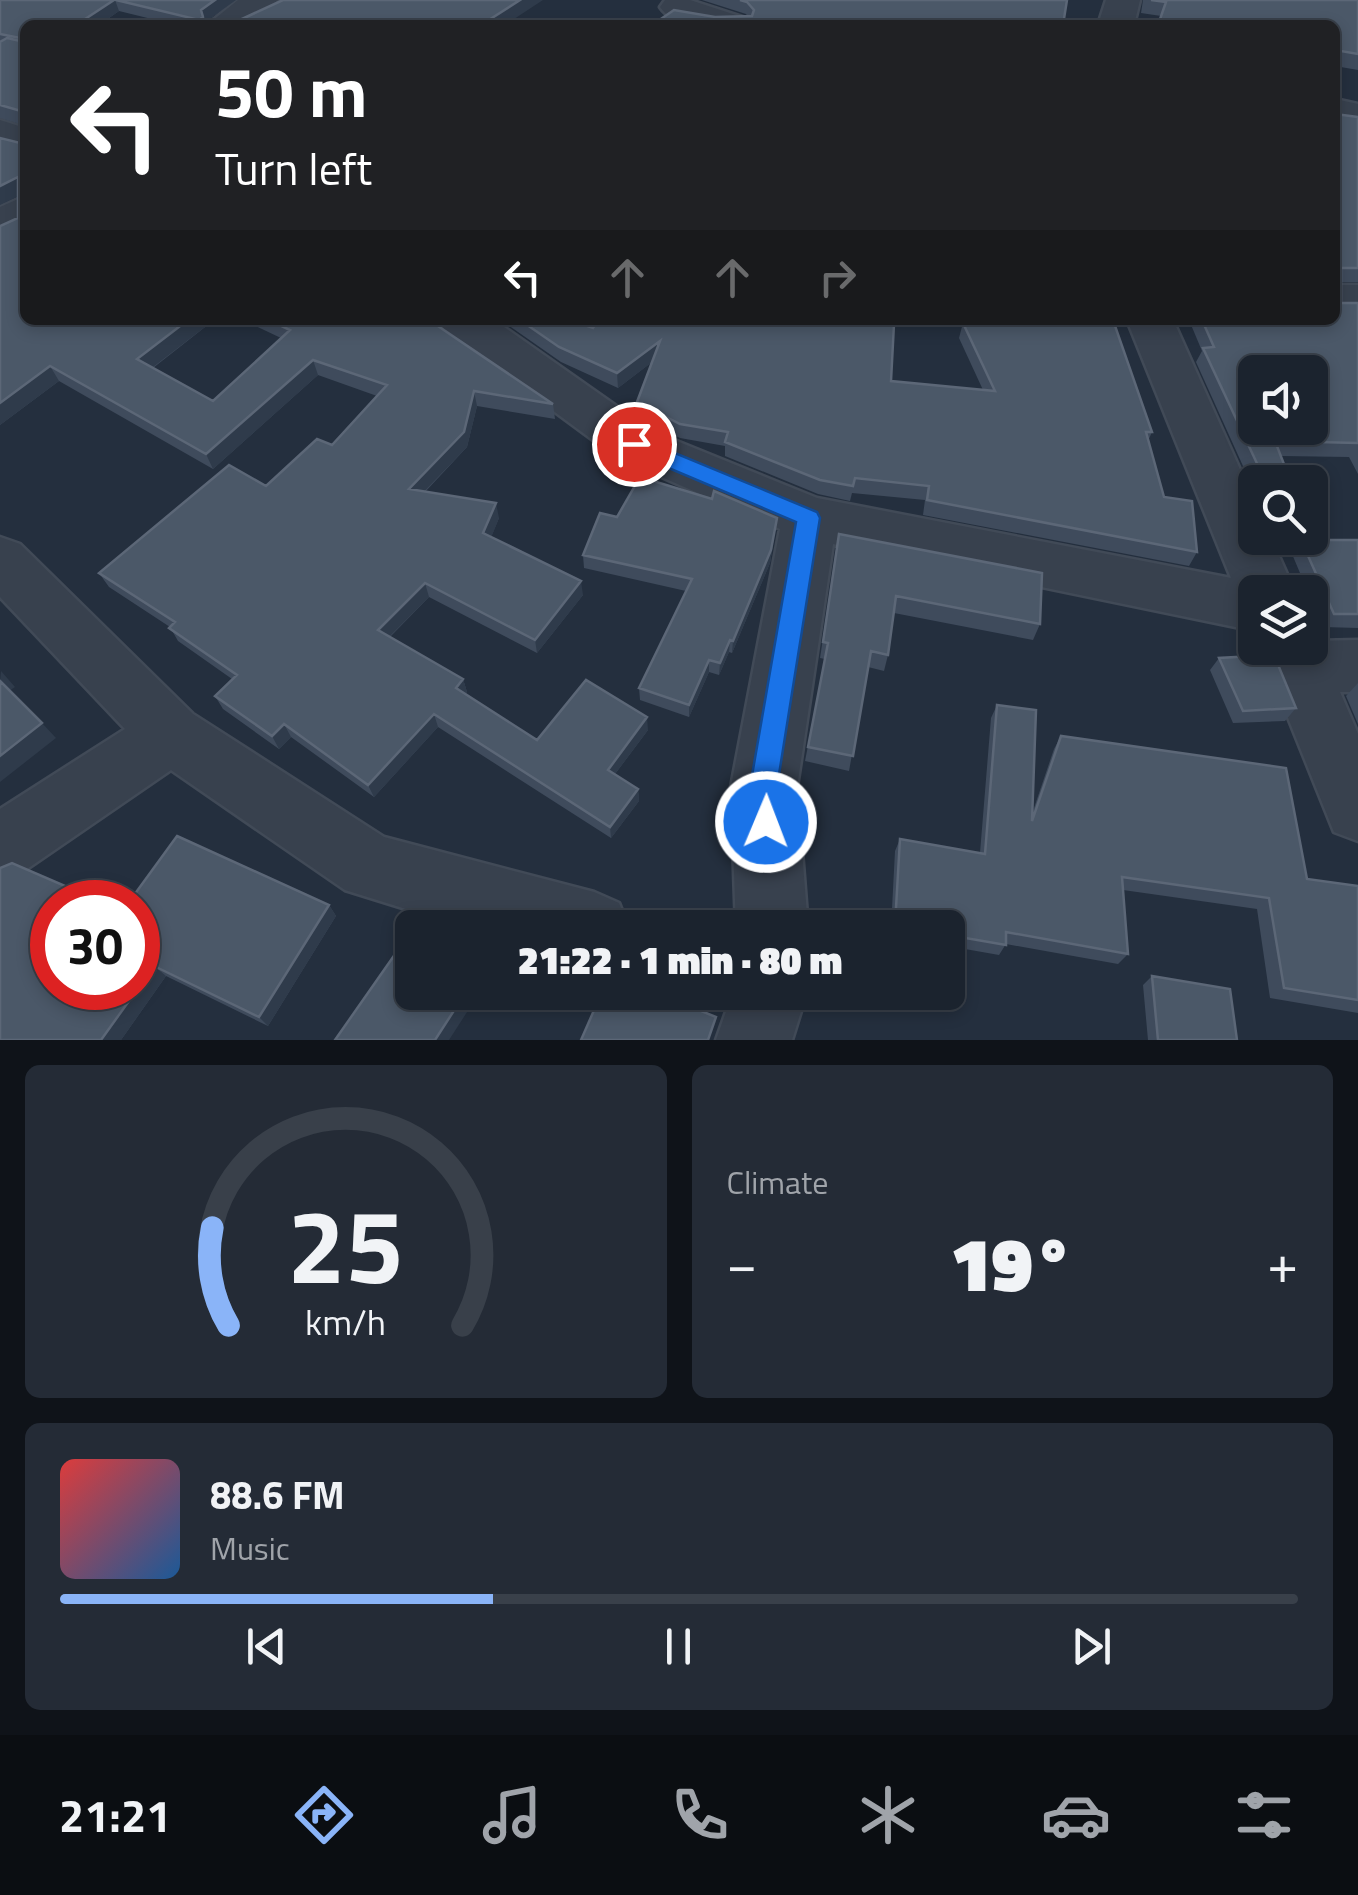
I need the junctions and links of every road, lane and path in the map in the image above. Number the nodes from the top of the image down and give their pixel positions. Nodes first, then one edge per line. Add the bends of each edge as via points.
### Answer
1 (261, 0) edge
2 (669, 11) edge
3 (233, 20) edge
4 (710, 20) edge
5 (20, 213) edge
6 (0, 228) edge
7 (469, 325) edge
8 (1152, 325) edge
9 (808, 518) junction
10 (0, 560) edge
11 (1259, 575) edge
12 (1238, 605) edge
13 (1317, 665) edge
14 (171, 734) junction
15 (1358, 810) edge
16 (0, 848) edge
17 (529, 910) edge
18 (771, 910) edge
19 (764, 1010) edge
20 (754, 1040) edge

1 - 3 street
2 - 4 street
5 - 6 street
7 - 9 street via 634,444
8 - 11 street
9 - 12 street
9 - 18 street via 764,787
10 - 14 street
13 - 15 street
14 - 16 street
14 - 17 street via 370,866
19 - 20 street

